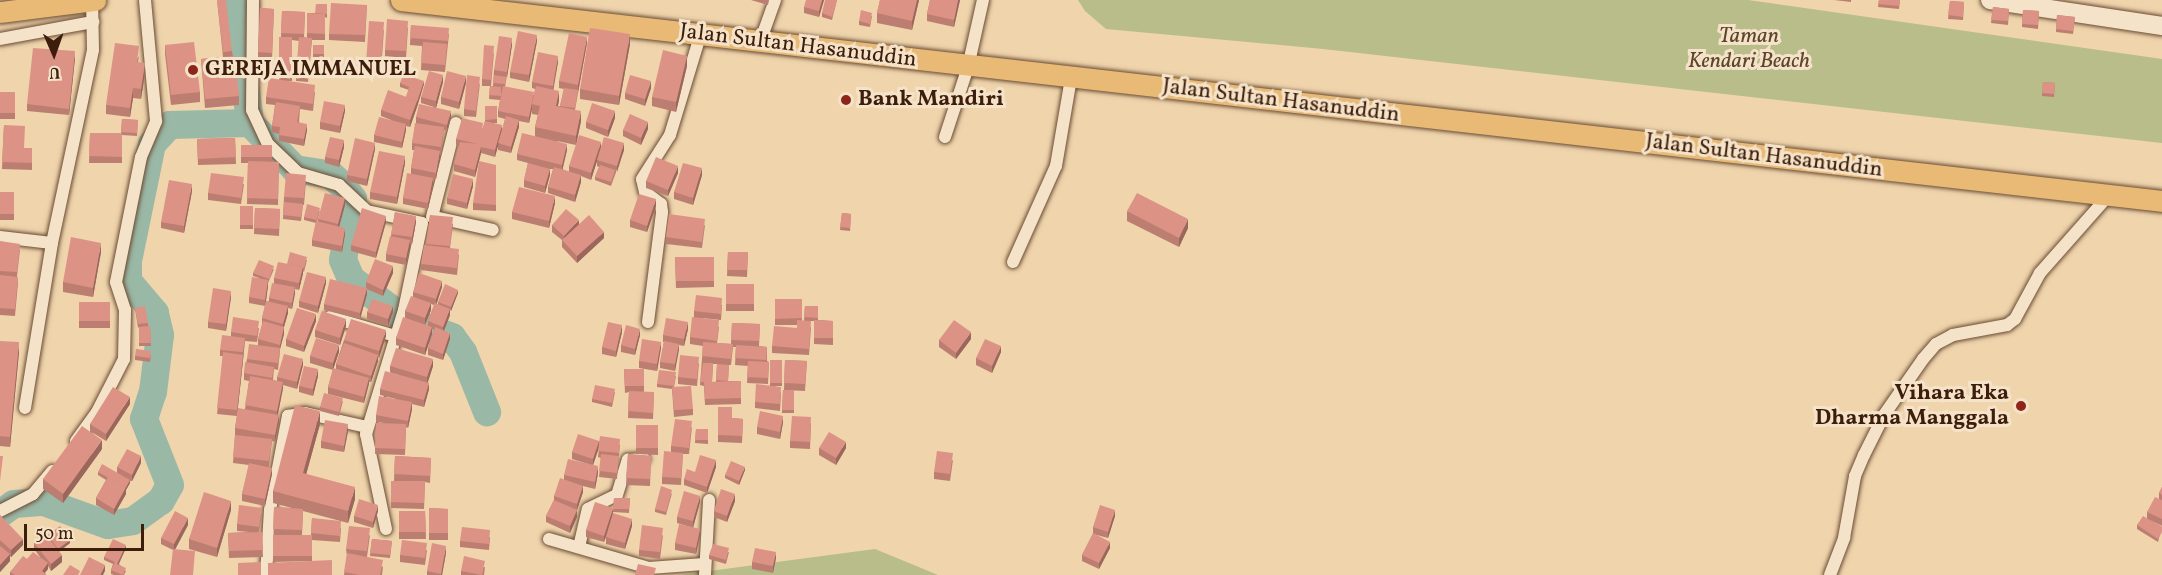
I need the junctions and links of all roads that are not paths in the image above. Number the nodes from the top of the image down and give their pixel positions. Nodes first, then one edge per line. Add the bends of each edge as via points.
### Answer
1 (94, 0) edge
2 (146, 0) edge
3 (253, 0) edge
4 (401, 0) edge
5 (775, 0) edge
6 (983, 0) edge
7 (1990, 0) edge
8 (523, 6) edge
9 (0, 12) edge
10 (93, 22) junction
11 (2162, 26) edge
12 (701, 33) junction
13 (0, 39) edge
14 (760, 42) junction
15 (968, 67) junction
16 (1071, 78) junction
17 (456, 123) dead end
18 (945, 137) dead end
19 (2109, 195) junction
20 (2162, 201) edge
21 (427, 220) junction
22 (493, 230) dead end
23 (0, 237) edge
24 (52, 243) junction
25 (1012, 262) dead end
26 (322, 314) edge
27 (648, 322) dead end
28 (395, 336) junction
29 (25, 408) dead end
30 (367, 426) junction
31 (649, 460) edge
32 (710, 500) dead end
33 (0, 511) edge
34 (386, 529) dead end
35 (549, 539) dead end
36 (579, 547) junction
37 (704, 570) edge
38 (266, 575) edge
39 (1830, 575) edge

1 - 9 highway
1 - 10 street
2 - 33 street via 156,121 141,157 116,282 125,310 124,359 97,412 66,454 33,494
3 - 21 street via 252,110 268,144 298,173 339,185 367,211
4 - 8 highway, Jalan Sultan Hasanuddin
5 - 14 street
6 - 15 street
7 - 11 main road
8 - 12 highway, Jalan Sultan Hasanuddin
10 - 13 street
10 - 24 street via 93,50 75,150
12 - 14 highway, Jalan Sultan Hasanuddin
12 - 27 street via 670,135 642,179 645,192 661,204 662,212
14 - 15 highway, Jalan Sultan Hasanuddin
15 - 16 highway, Jalan Sultan Hasanuddin
15 - 18 street
16 - 19 highway, Jalan Sultan Hasanuddin
16 - 25 street via 1056,166
17 - 21 street
19 - 20 highway, Jalan Sultan Hasanuddin
19 - 39 street via 2040,273 2015,319 2007,325 1953,335 1936,344 1923,359 1884,415 1864,454 1851,492 1844,538
21 - 22 street
21 - 28 street
23 - 24 street
24 - 29 street
26 - 28 street
28 - 30 street
30 - 34 street via 367,450
30 - 38 street via 305,413 288,416 270,510
31 - 36 street via 627,461 617,495 588,509
32 - 37 street
35 - 36 street
36 - 37 street via 649,568

